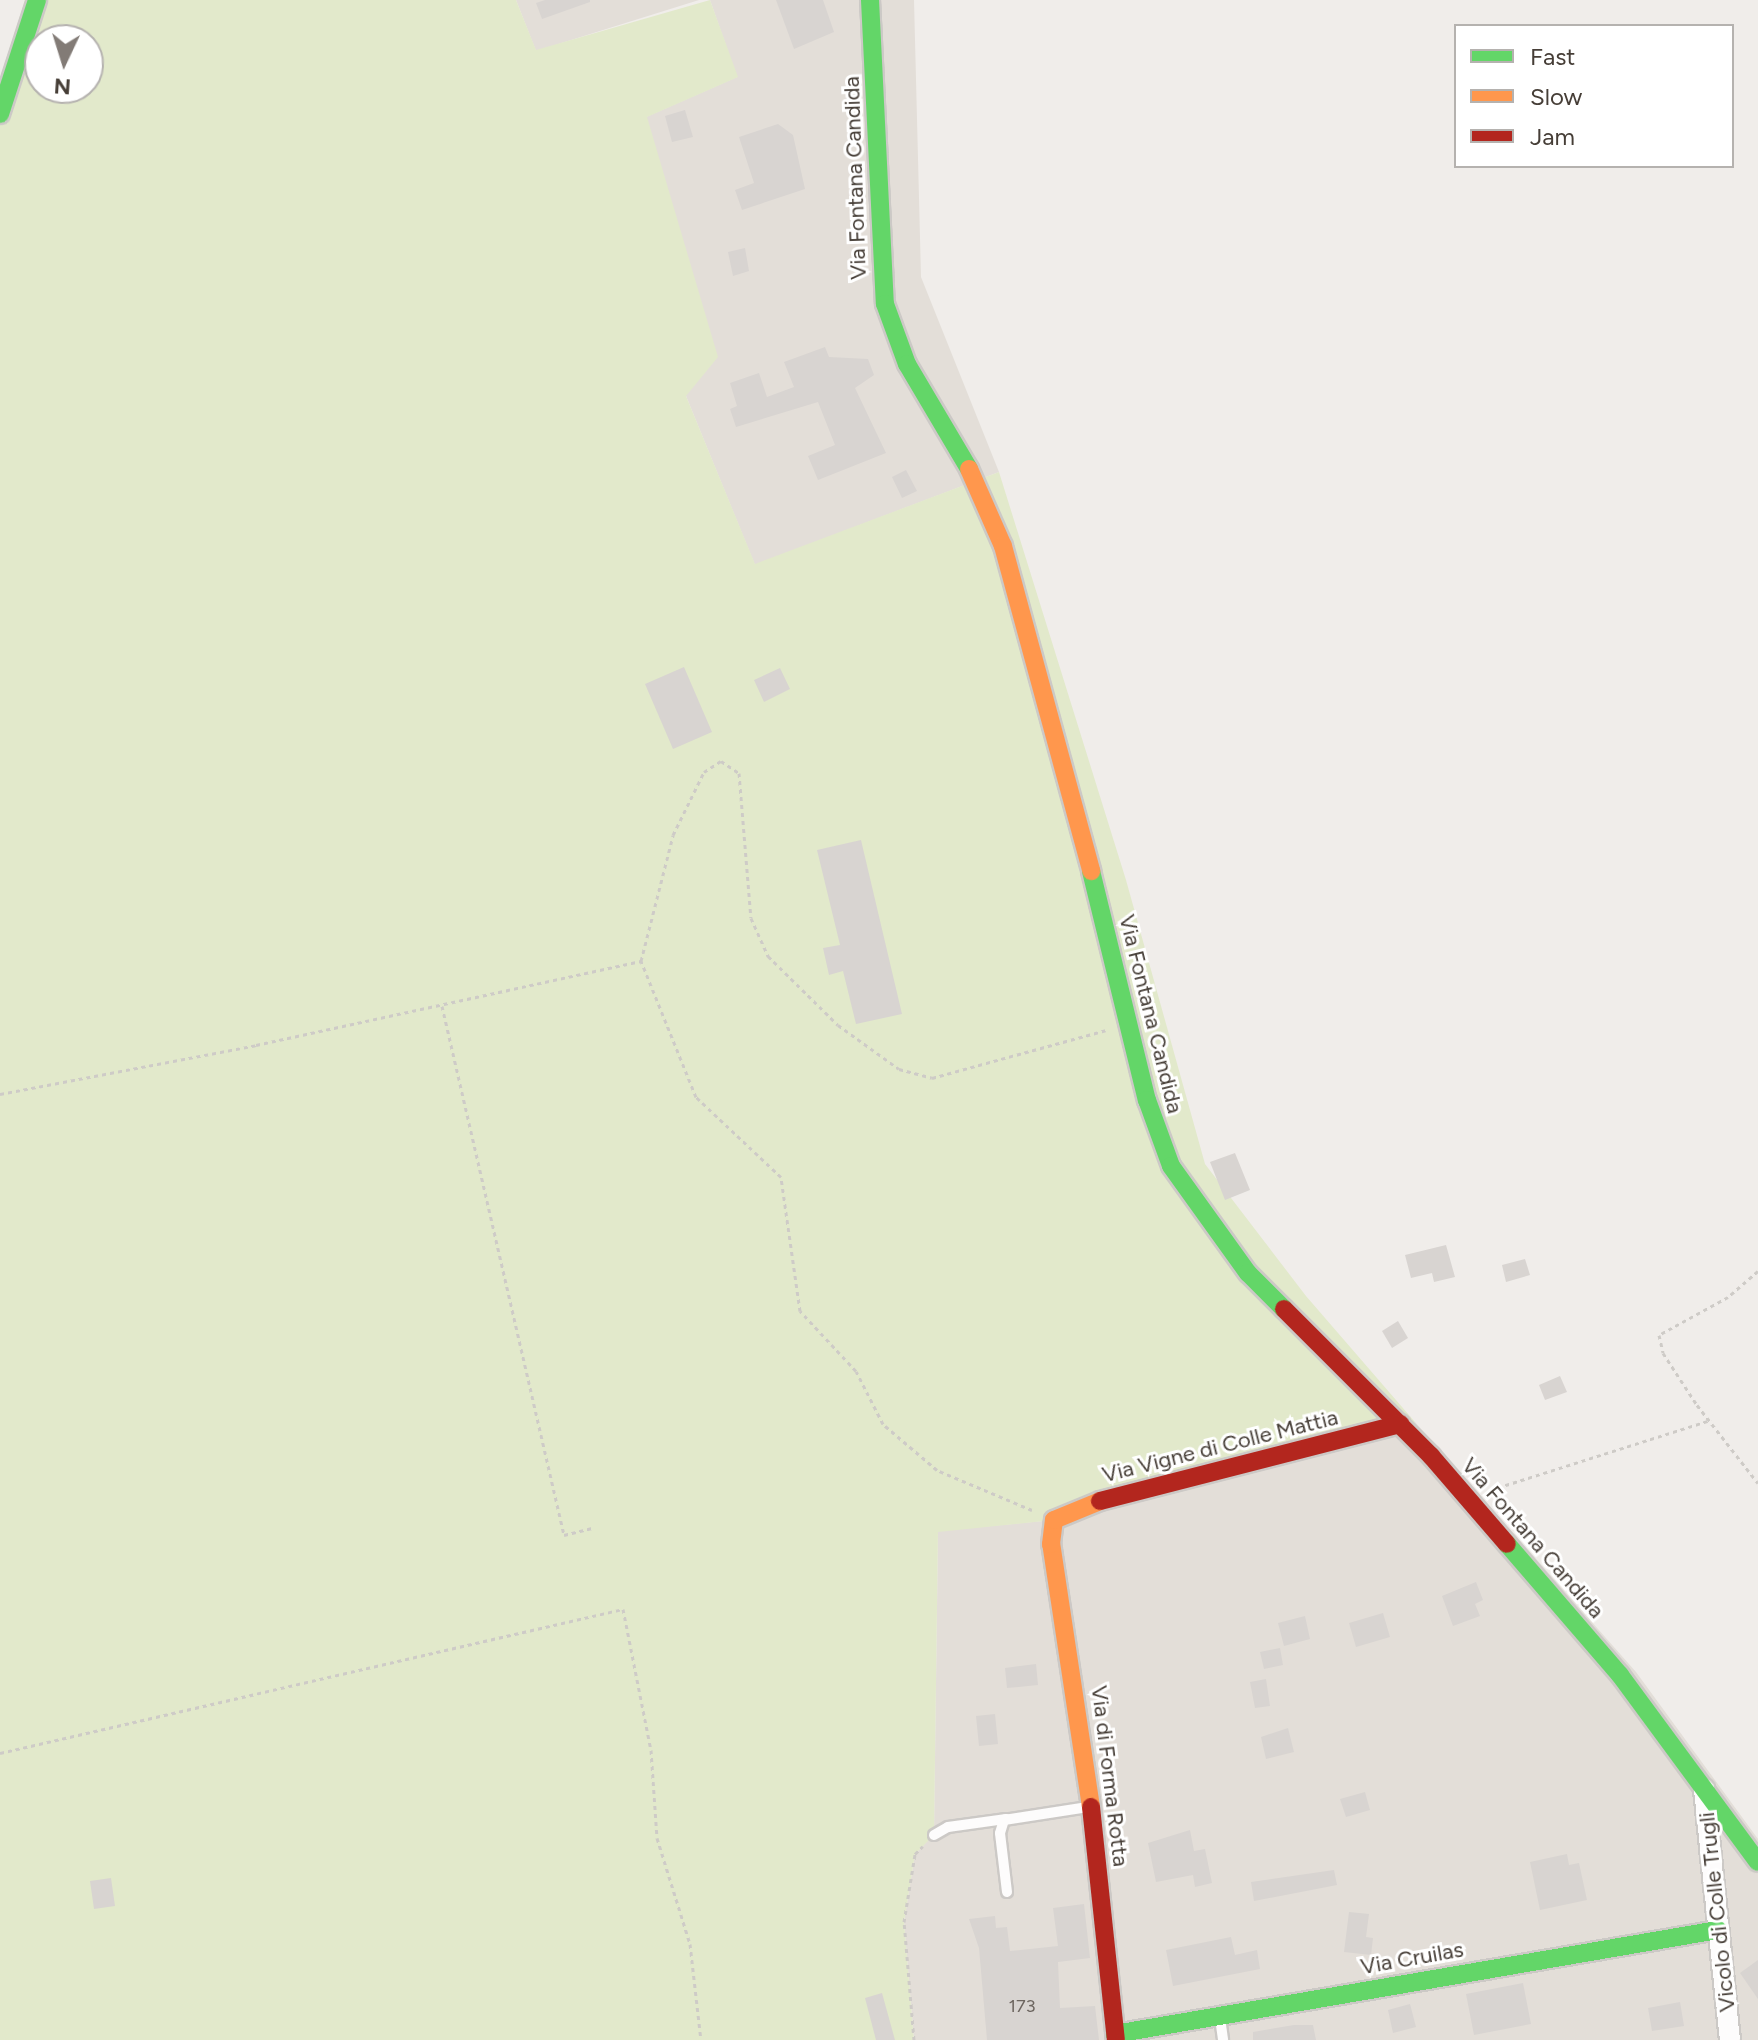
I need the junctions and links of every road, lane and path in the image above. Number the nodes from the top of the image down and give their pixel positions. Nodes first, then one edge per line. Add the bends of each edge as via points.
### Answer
1 (37, 0) edge
2 (870, 0) edge
3 (0, 114) edge
4 (641, 961) junction
5 (442, 1006) junction
6 (1128, 1024) junction
7 (0, 1094) edge
8 (1758, 1271) edge
9 (1711, 1420) junction
10 (1400, 1424) junction
11 (1758, 1483) edge
12 (1469, 1501) junction
13 (1054, 1520) junction
14 (592, 1528) dead end
15 (0, 1753) edge
16 (1704, 1784) junction
17 (1091, 1806) junction
18 (1008, 1818) junction
19 (934, 1835) joint
20 (1758, 1862) edge
21 (1007, 1892) dead end
22 (1718, 1930) junction
23 (1219, 2016) junction
24 (1116, 2037) edge
25 (701, 2040) edge
26 (914, 2040) edge
27 (1223, 2040) edge
28 (1730, 2040) edge

1 - 3 main road
2 - 6 main road, Via Fontana Candida via 880,270 887,313 913,376 976,481 1003,546 1058,740
4 - 5 path
4 - 6 path via 677,824 704,772 728,762 739,773 751,918 760,943 822,1010 899,1069 932,1078
4 - 13 path via 696,1097 781,1177 800,1311 856,1371 883,1424 937,1470
5 - 7 path
5 - 14 path via 564,1535
6 - 10 main road, Via Fontana Candida via 1159,1137 1190,1198 1276,1303
8 - 9 path via 1728,1297 1659,1335 1663,1353
9 - 11 path
9 - 12 path via 1482,1492
10 - 12 main road, Via Fontana Candida
10 - 13 main road, Via Vigne di Colle Mattia via 1076,1507
12 - 16 main road, Via Fontana Candida via 1620,1675
13 - 17 main road, Via di Forma Rotta via 1050,1536
15 - 25 path via 623,1609 651,1750 657,1838 690,1944
16 - 20 main road, Via Fontana Candida
16 - 22 street, Vicolo di Colle Trugli
17 - 18 lane
17 - 24 main road, Via di Forma Rotta
18 - 19 lane
18 - 21 lane via 1000,1833
19 - 26 path via 915,1854 904,1922
22 - 23 main road, Via Cruilas
22 - 28 street, Vicolo di Colle Trugli
23 - 24 main road, Via Cruilas
23 - 27 lane

